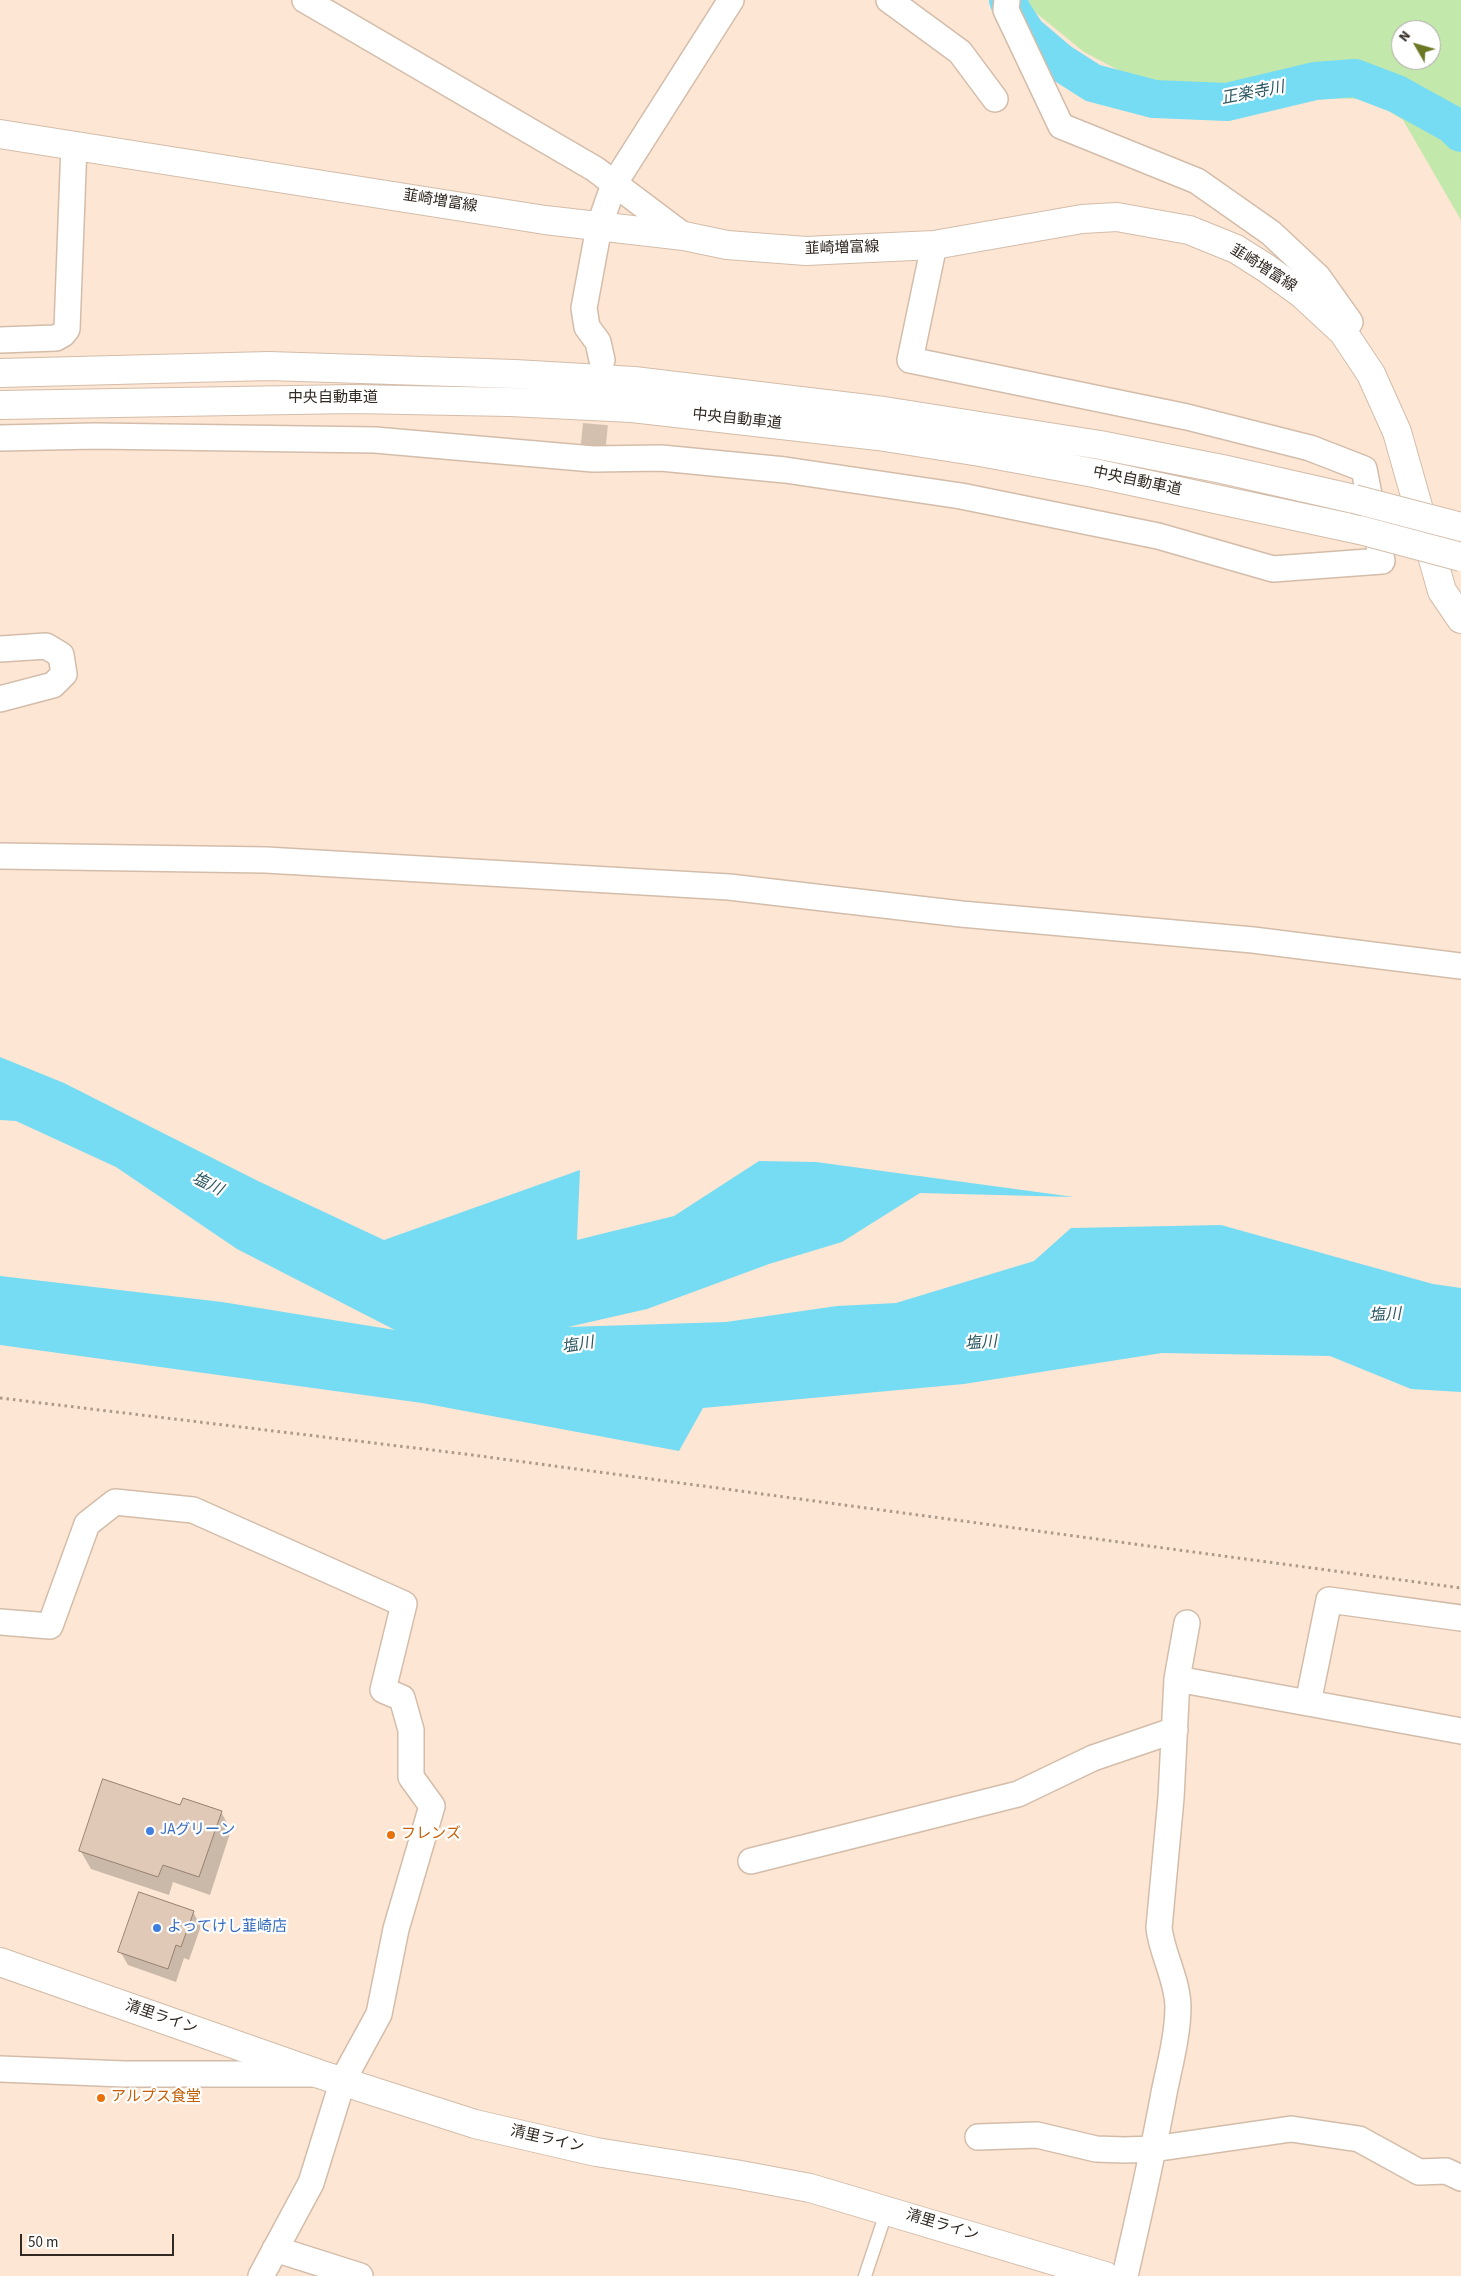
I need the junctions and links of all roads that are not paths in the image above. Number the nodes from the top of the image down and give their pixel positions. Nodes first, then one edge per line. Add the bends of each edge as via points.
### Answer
1 (305, 0) edge
2 (730, 0) edge
3 (889, 0) edge
4 (1007, 0) edge
5 (995, 99) dead end
6 (0, 134) edge
7 (74, 145) junction
8 (614, 184) junction
9 (599, 228) junction
10 (684, 236) junction
11 (934, 245) junction
12 (1343, 332) junction
13 (0, 340) edge
14 (602, 360) tunnel mouth
15 (0, 373) edge
16 (0, 405) edge
17 (0, 438) edge
18 (1461, 527) edge
19 (1461, 557) edge
20 (1461, 619) edge
21 (0, 649) edge
22 (0, 699) edge
23 (0, 856) edge
24 (1461, 966) edge
25 (1461, 1618) edge
26 (0, 1622) edge
27 (1186, 1623) dead end
28 (1177, 1679) junction
29 (1308, 1703) junction
30 (1175, 1730) junction
31 (1461, 1731) edge
32 (751, 1861) dead end
33 (0, 1962) edge
34 (0, 2069) edge
35 (331, 2077) junction
36 (978, 2137) dead end
37 (1154, 2149) junction
38 (1461, 2178) edge
39 (887, 2210) junction
40 (276, 2248) junction
41 (261, 2276) edge
42 (360, 2276) edge
43 (865, 2276) edge
44 (1105, 2276) edge
45 (1125, 2276) edge

1 - 8 street via 595,169
2 - 8 street
3 - 5 street via 960,52
4 - 12 street via 1006,10 1061,126 1197,181 1271,233 1318,277 1350,322
6 - 7 main road, 韮崎増富線
7 - 9 main road, 韮崎増富線
7 - 13 street via 67,329 56,338
8 - 9 street
8 - 10 street
9 - 10 main road, 韮崎増富線
9 - 14 street via 584,308 587,327 598,342
10 - 11 main road, 韮崎増富線 via 727,245 806,251
11 - 12 main road, 韮崎増富線 via 1082,219 1117,217 1189,230 1236,249 1266,268 1302,294
11 - 17 street via 910,360 1186,418 1310,448 1364,469 1382,561 1273,569 1158,536 961,496 785,470 661,458 375,440 95,436
12 - 20 main road, 韮崎増富線 via 1372,374 1396,432 1442,591
15 - 18 main road, 中央自動車道, bridge via 269,366 505,373 634,382 884,411 1100,445 1222,469
16 - 19 main road, 中央自動車道, bridge via 352,398 632,408 878,436 980,452 1360,530
21 - 22 street via 46,646 61,655 64,674 53,685
23 - 24 street via 266,860 728,887 961,914 1253,940
25 - 29 street via 1329,1600
26 - 35 street via 50,1626 87,1524 115,1502 193,1510 404,1604 383,1690 402,1698 411,1730 411,1777 432,1806 396,1929 379,2014
27 - 28 street
28 - 29 street
28 - 30 street
29 - 31 street
30 - 32 street via 1093,1758 1018,1794
30 - 37 street via 1159,1928 1178,2006
33 - 35 main road, 清里ライン
34 - 35 street
35 - 39 main road, 清里ライン via 494,2128 596,2152 810,2188
35 - 40 street via 311,2183
36 - 37 street via 1037,2134 1096,2149
37 - 38 street via 1292,2130 1359,2139 1419,2172 1446,2171
37 - 45 street
39 - 43 lane
39 - 44 main road, 清里ライン
40 - 41 street
40 - 42 street

